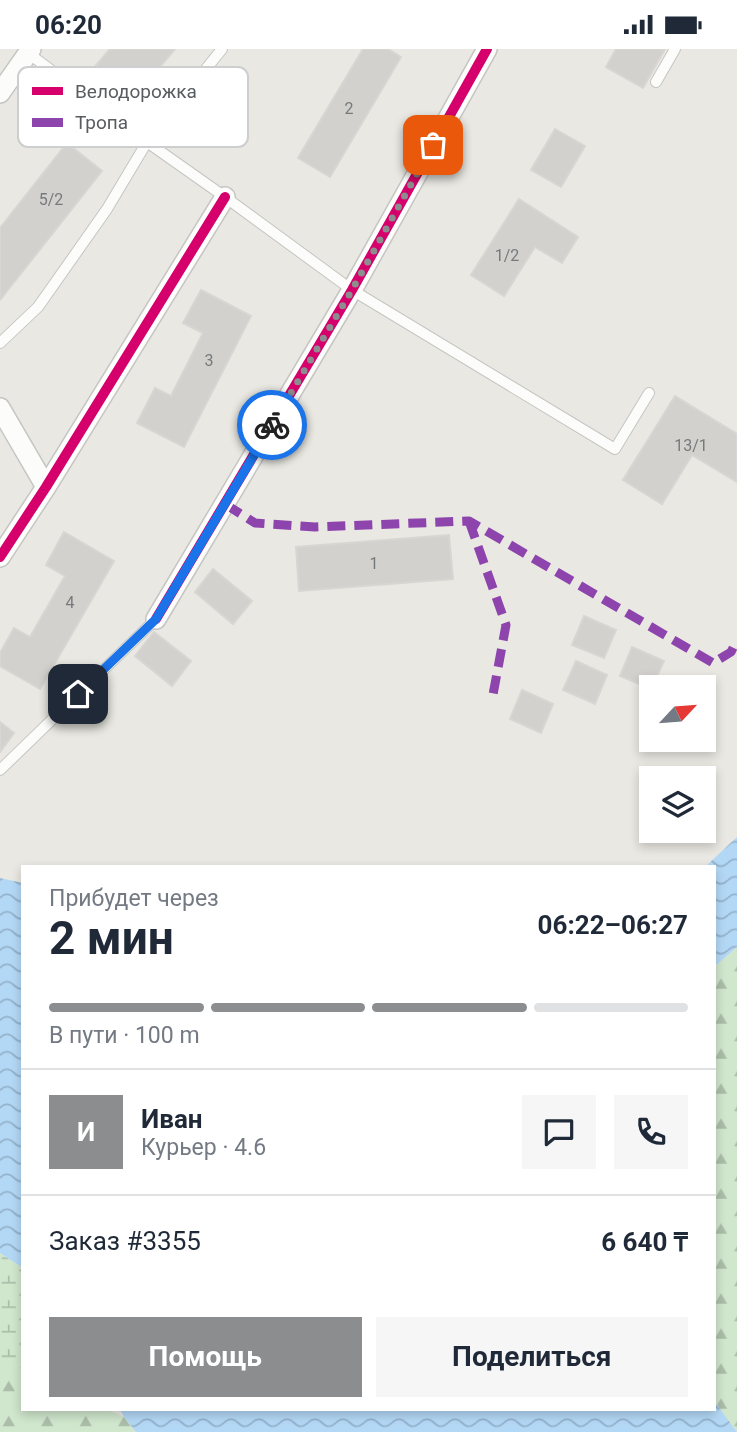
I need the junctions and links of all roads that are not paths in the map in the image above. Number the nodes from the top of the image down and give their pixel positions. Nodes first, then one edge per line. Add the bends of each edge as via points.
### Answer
1 (222, 49) edge
2 (487, 49) edge
3 (675, 49) edge
4 (29, 51) edge
5 (50, 67) edge
6 (207, 67) edge
7 (656, 82) dead end
8 (0, 93) edge
9 (144, 147) edge
10 (154, 147) edge
11 (225, 197) junction
12 (352, 290) junction
13 (0, 343) edge
14 (649, 393) dead end
15 (0, 408) edge
16 (46, 487) junction
17 (0, 557) edge
18 (156, 619) joint
19 (0, 770) edge

1 - 6 lane
2 - 12 street
3 - 7 lane
4 - 5 lane
4 - 8 street
9 - 13 lane via 38,307
10 - 11 lane
11 - 12 lane
11 - 16 street
12 - 14 lane via 615,449
12 - 18 street
15 - 16 street
16 - 17 street
18 - 19 lane

